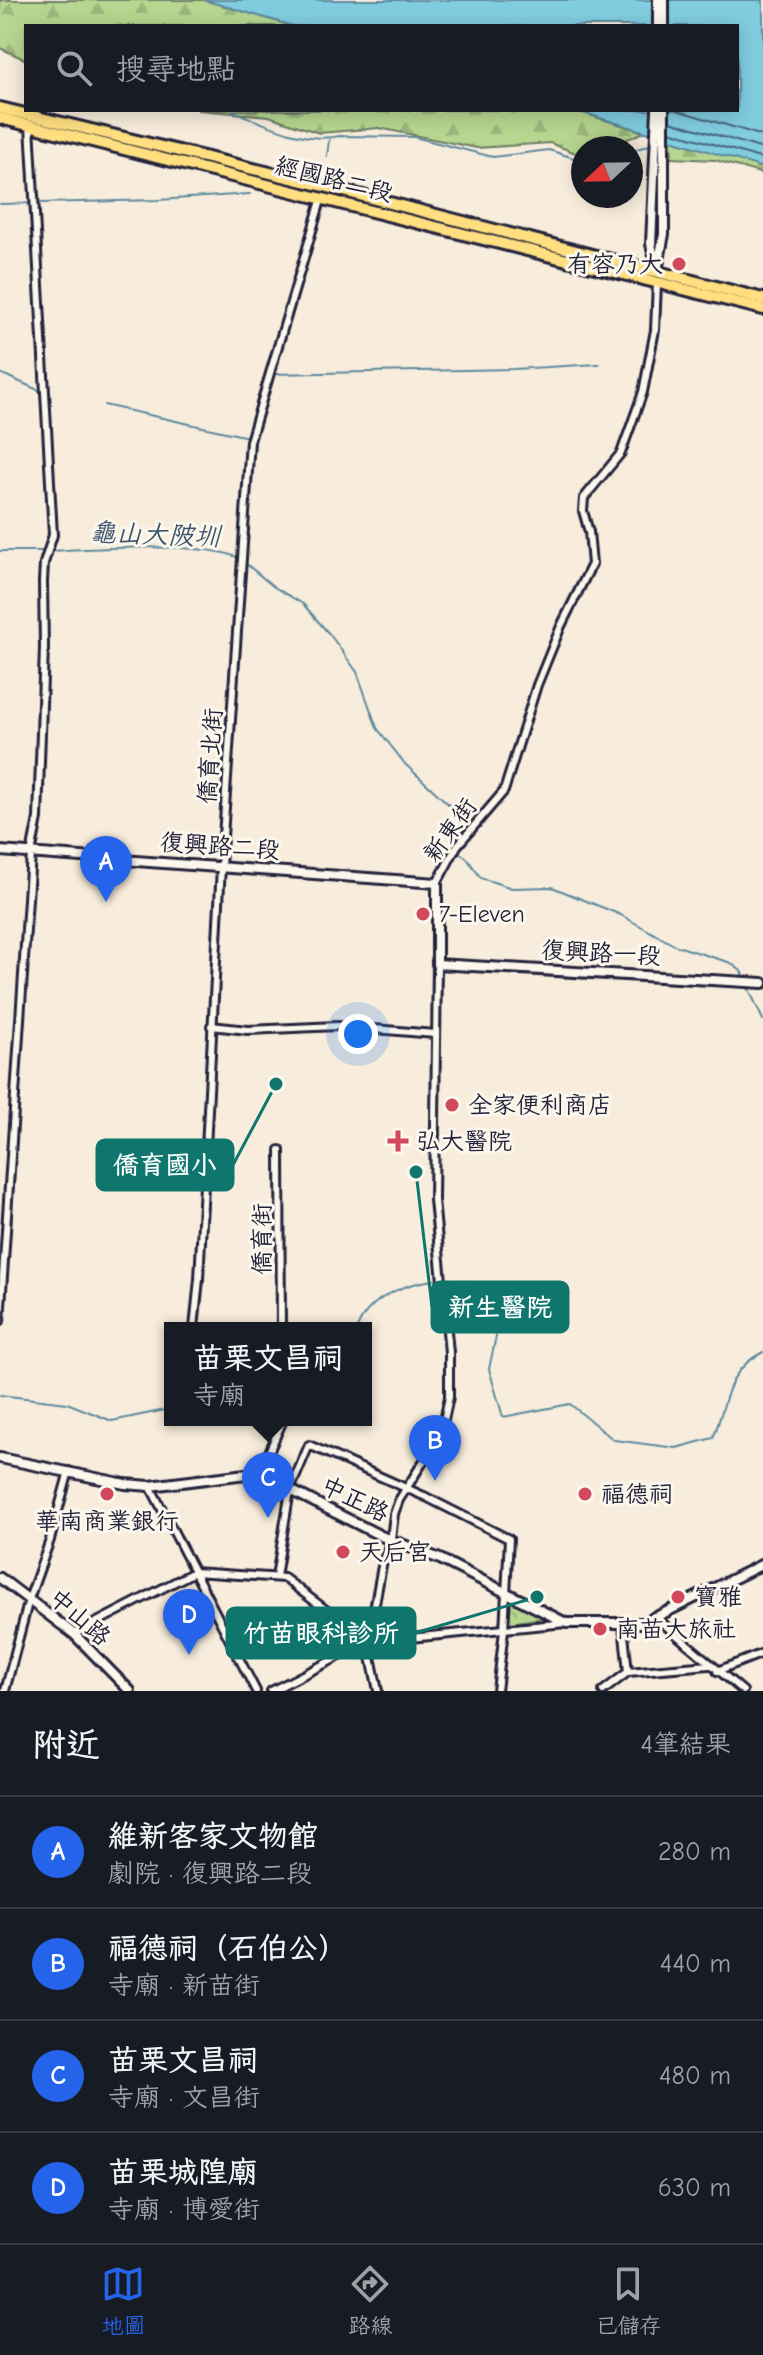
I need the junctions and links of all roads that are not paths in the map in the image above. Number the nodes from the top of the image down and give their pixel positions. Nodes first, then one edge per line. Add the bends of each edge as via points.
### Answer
1 (658, 0) edge
2 (664, 0) edge
3 (658, 24) edge
4 (664, 24) edge
5 (0, 108) edge
6 (657, 112) edge
7 (664, 112) edge
8 (0, 118) edge
9 (30, 124) junction
10 (322, 197) junction
11 (657, 277) junction
12 (763, 299) edge
13 (763, 309) edge
14 (0, 851) edge
15 (31, 854) junction
16 (221, 866) junction
17 (437, 883) junction
18 (437, 964) junction
19 (763, 983) edge
20 (211, 1026) junction
21 (435, 1034) junction
22 (280, 1150) dead end
23 (0, 1321) edge
24 (195, 1322) edge
25 (281, 1322) edge
26 (280, 1426) edge
27 (0, 1458) edge
28 (69, 1471) junction
29 (259, 1475) junction
30 (150, 1486) junction
31 (290, 1490) junction
32 (406, 1490) junction
33 (391, 1539) junction
34 (763, 1564) edge
35 (194, 1572) junction
36 (276, 1577) junction
37 (0, 1578) edge
38 (507, 1592) junction
39 (29, 1599) junction
40 (654, 1616) junction
41 (566, 1623) junction
42 (623, 1625) junction
43 (504, 1630) junction
44 (74, 1634) junction
45 (368, 1642) junction
46 (763, 1653) edge
47 (709, 1665) junction
48 (717, 1671) junction
49 (628, 1672) junction
50 (5, 1691) edge
51 (130, 1691) edge
52 (256, 1691) edge
53 (271, 1691) edge
54 (378, 1691) edge
55 (497, 1691) edge
56 (603, 1691) edge
57 (743, 1691) edge

1 - 3 street
2 - 4 street
5 - 11 main road, 經國路二段 via 324,186
6 - 11 street via 651,244
7 - 11 street via 664,234
8 - 9 main road, 經國路二段
9 - 10 main road, 經國路二段
9 - 15 street via 53,535 44,563 38,818
10 - 11 main road, 經國路二段
10 - 16 street, 僑育北街 via 250,441
11 - 12 main road
11 - 13 main road
11 - 17 street, 新東街 via 655,330 643,392 621,453 584,498 592,564 537,685 504,791 457,846
14 - 15 street, 復興路二段
15 - 16 street, 復興路二段
15 - 23 street
16 - 17 street, 復興路二段
16 - 20 street, 僑育北街
17 - 18 street, 新東街
18 - 19 street, 復興路一段
18 - 21 street, 新東街
20 - 21 street via 338,1026
20 - 24 street, 僑育北街
21 - 32 street, 新東街 via 434,1200 449,1397 444,1420
22 - 25 street, 僑育街
26 - 29 street
27 - 28 street, 中正路
28 - 30 street, 中正路
28 - 39 street
29 - 30 street, 中正路
29 - 31 street, 中正路
30 - 35 street
31 - 32 street via 309,1445
31 - 33 street, 中正路
31 - 36 street
32 - 33 street, 新東街 via 394,1514
32 - 38 street via 509,1539
33 - 38 street, 中正路
33 - 45 street, 新東街
34 - 40 street, 中正路
35 - 36 street
35 - 44 street
35 - 52 street
36 - 45 street
37 - 39 street, 中山路
38 - 41 street, 中正路
38 - 43 street
39 - 44 street, 中山路
39 - 50 street
40 - 42 street, 中正路
40 - 47 street
41 - 42 street, 中正路
41 - 43 street
42 - 49 street
43 - 45 street
43 - 55 street
44 - 51 street, 中山路
45 - 53 street
45 - 54 street
46 - 48 street
47 - 48 street
47 - 49 street
48 - 57 street
49 - 56 street

